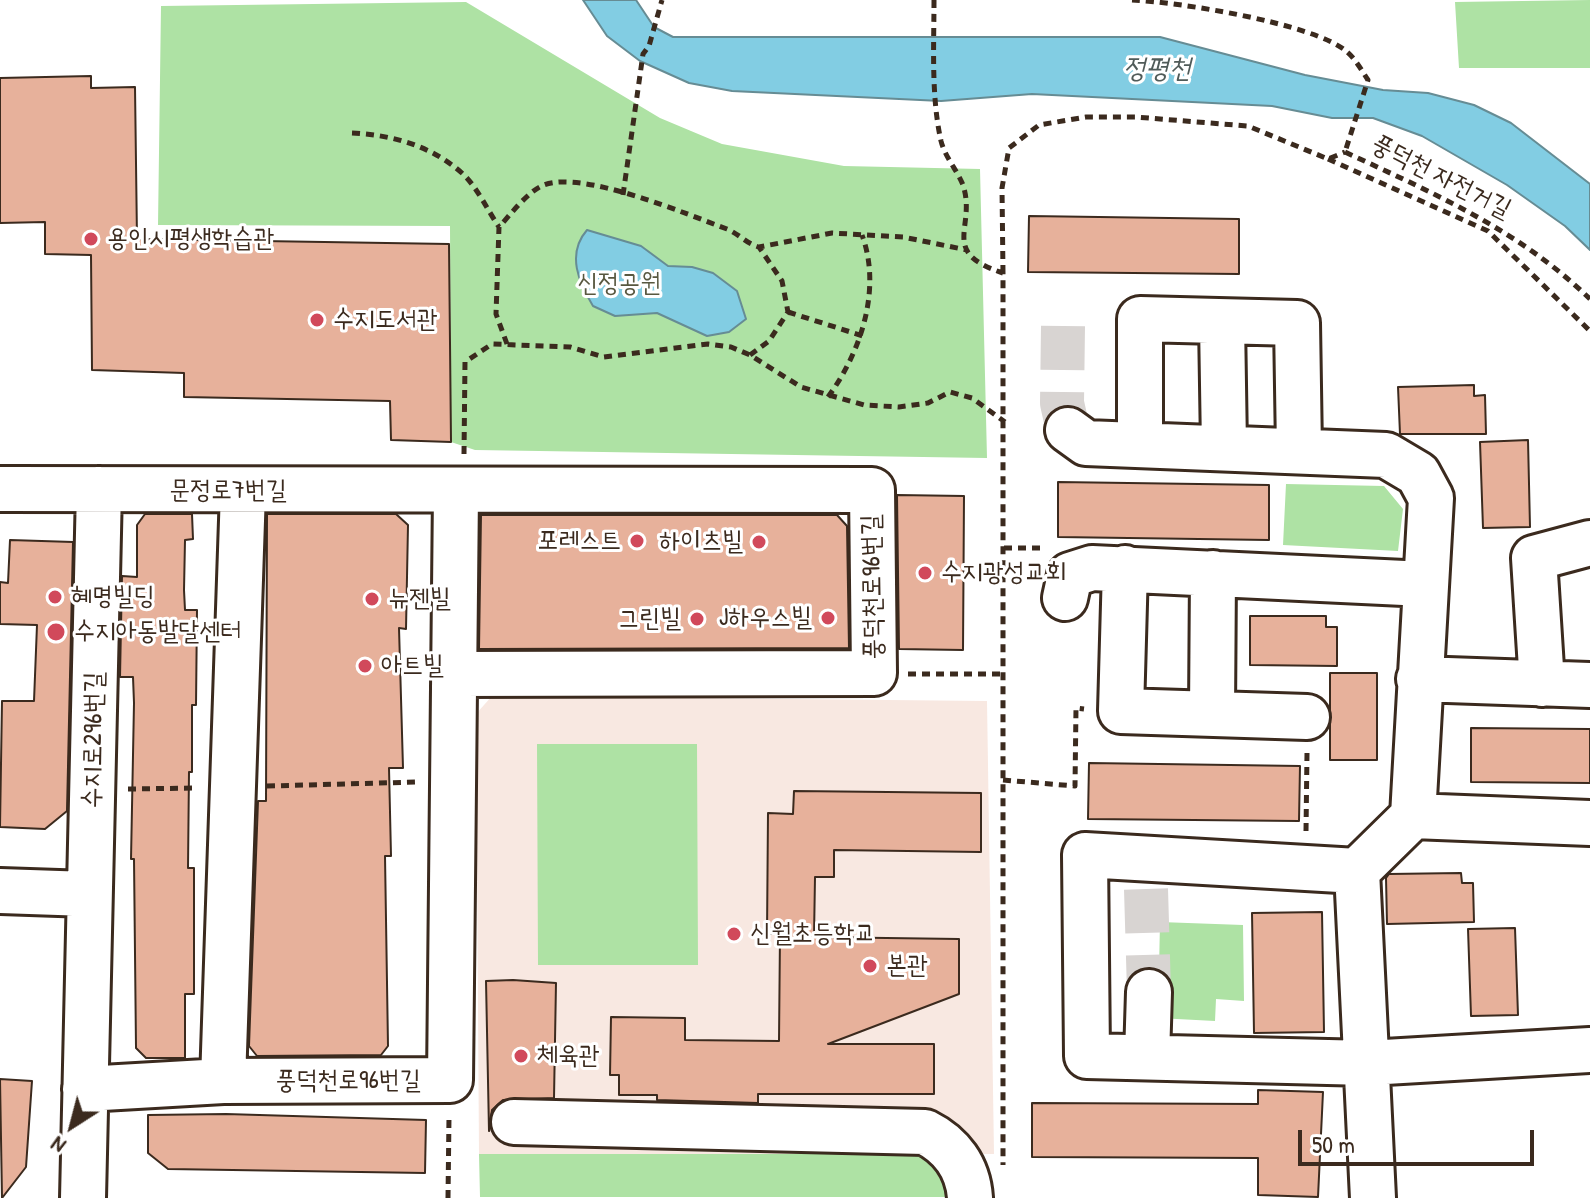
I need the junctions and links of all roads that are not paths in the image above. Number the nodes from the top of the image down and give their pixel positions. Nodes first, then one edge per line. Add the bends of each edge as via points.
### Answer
1 (1222, 322) junction
2 (1068, 430) dead end
3 (1140, 444) junction
4 (1224, 447) junction
5 (1299, 450) junction
6 (0, 489) edge
7 (99, 489) junction
8 (243, 491) junction
9 (456, 492) junction
10 (1590, 543) edge
11 (1125, 568) junction
12 (1213, 573) junction
13 (1425, 584) junction
14 (1065, 598) dead end
15 (456, 674) junction
16 (1419, 679) junction
17 (1542, 684) junction
18 (1590, 685) edge
19 (1212, 713) junction
20 (1307, 717) road end
21 (1413, 816) junction
22 (1590, 823) edge
23 (1357, 871) junction
24 (0, 891) edge
25 (88, 894) junction
26 (1149, 992) tunnel mouth
27 (1590, 1050) edge
28 (1147, 1057) junction
29 (1368, 1063) junction
30 (223, 1081) junction
31 (85, 1089) junction
32 (514, 1122) dead end
33 (83, 1198) edge
34 (970, 1198) edge
35 (1373, 1198) edge

1 - 3 street via 1140,319
1 - 4 street
1 - 5 street via 1297,323
2 - 3 street via 1086,443
3 - 4 street
4 - 5 street
5 - 13 street via 1386,455 1418,474 1431,498
6 - 7 street, 문정로7번길
7 - 8 street, 문정로7번길
7 - 25 street, 수지로296번길
8 - 9 street, 문정로7번길
8 - 30 street
9 - 15 street, 풍덕천로96번길
9 - 15 street, 풍덕천로96번길 via 872,490 874,673
10 - 17 street via 1534,558
11 - 12 street
11 - 14 street via 1092,568 1070,575
11 - 19 street via 1121,711
12 - 13 street
12 - 19 street
13 - 16 street
15 - 30 street, 풍덕천로96번길 via 450,1080
16 - 17 street
16 - 21 street
17 - 18 street
19 - 20 street
21 - 22 street
21 - 23 street
23 - 28 street via 1085,855 1087,1056
23 - 29 street
24 - 25 street
25 - 31 street, 수지로296번길
26 - 28 street
27 - 29 street
28 - 29 street
29 - 35 street
30 - 31 street, 풍덕천로96번길
31 - 33 street, 수지로296번길
32 - 34 street via 925,1132 945,1142 962,1167

